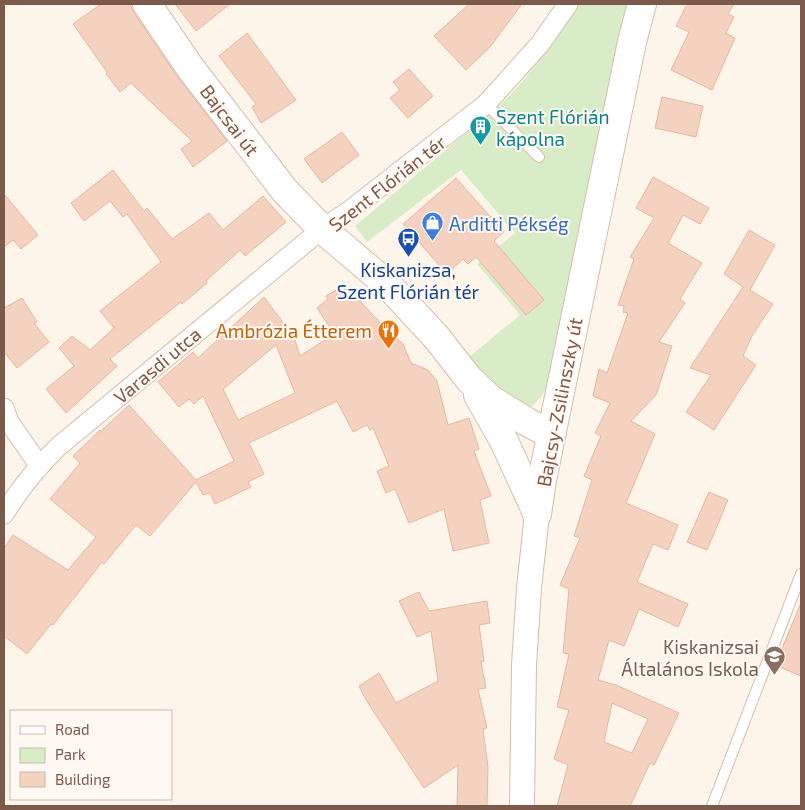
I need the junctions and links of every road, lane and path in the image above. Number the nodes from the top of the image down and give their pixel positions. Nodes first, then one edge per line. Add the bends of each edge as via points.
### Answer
1 (147, 4) edge
2 (568, 4) edge
3 (642, 4) edge
4 (486, 104) junction
5 (539, 157) dead end
6 (322, 228) junction
7 (469, 379) junction
8 (4, 408) edge
9 (552, 432) junction
10 (39, 465) junction
11 (4, 514) edge
12 (537, 514) junction
13 (801, 574) edge
14 (522, 806) edge
15 (712, 806) edge

1 - 6 main road, Bajcsai út via 252,150
2 - 4 street, Szent Flórián tér via 540,44
3 - 9 main road, Bajcsy-Zsilinszky út
4 - 5 lane
4 - 6 street, Szent Flórián tér
6 - 7 main road, Szent Flórián tér via 388,285 437,338
6 - 10 street, Varasdi utca
7 - 9 main road, Szent Flórián tér via 505,410
7 - 12 main road, Szent Flórián tér via 504,440
8 - 10 street via 9,422
9 - 12 main road, Bajcsy-Zsilinszky út
10 - 11 street, Varasdi utca
12 - 14 street, Bajcsy-Zsilinszky út via 524,665
13 - 15 lane

